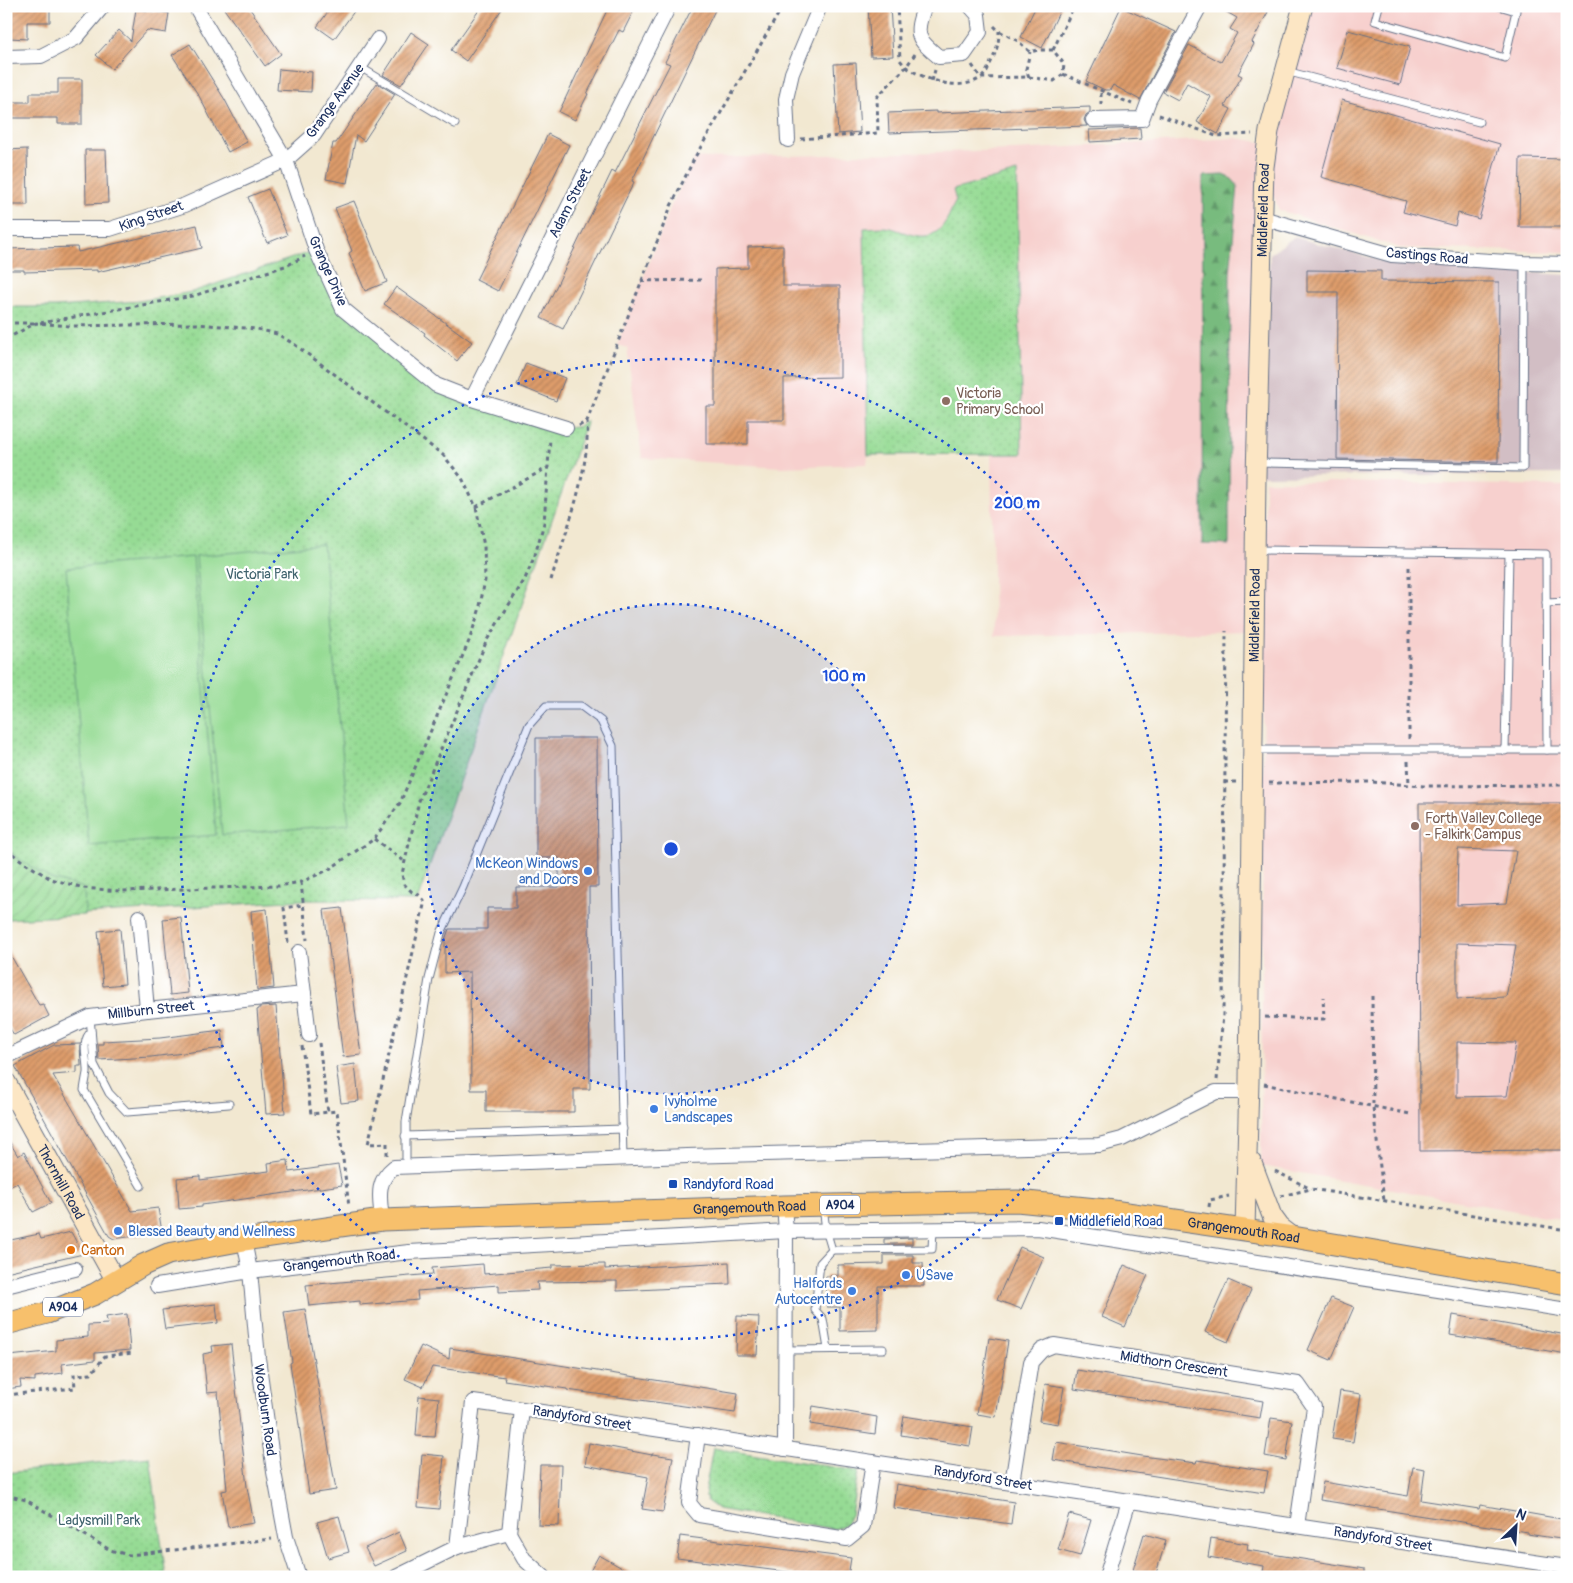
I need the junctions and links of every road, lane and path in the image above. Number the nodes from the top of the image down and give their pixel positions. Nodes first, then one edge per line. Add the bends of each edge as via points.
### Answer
1 (103, 6) edge
2 (195, 6) edge
3 (669, 6) edge
4 (783, 6) edge
5 (820, 6) edge
6 (897, 6) edge
7 (927, 6) edge
8 (1074, 6) edge
9 (1200, 6) edge
10 (1303, 6) edge
11 (1379, 6) edge
12 (1499, 6) edge
13 (974, 11) edge
14 (999, 31) junction
15 (378, 38) dead end
16 (1053, 50) junction
17 (1030, 52) junction
18 (964, 55) junction
19 (6, 57) edge
20 (360, 67) junction
21 (906, 67) junction
22 (1286, 71) junction
23 (1063, 74) junction
24 (1029, 77) junction
25 (981, 78) junction
26 (1145, 110) junction
27 (1093, 120) dead end
28 (1479, 122) dead end
29 (455, 124) dead end
30 (1270, 132) junction
31 (788, 140) joint
32 (286, 160) junction
33 (1262, 218) junction
34 (6, 228) edge
35 (316, 250) junction
36 (1524, 263) junction
37 (1567, 264) edge
38 (704, 280) dead end
39 (641, 281) junction
40 (6, 323) edge
41 (36, 323) junction
42 (6, 339) edge
43 (472, 399) junction
44 (587, 421) junction
45 (552, 424) junction
46 (566, 428) joint
47 (1257, 463) junction
48 (547, 468) junction
49 (476, 506) junction
50 (1255, 550) junction
51 (1409, 552) junction
52 (1509, 554) junction
53 (551, 580) dead end
54 (1567, 602) edge
55 (1546, 603) junction
56 (1226, 631) dead end
57 (1253, 750) junction
58 (1505, 750) junction
59 (1547, 750) junction
60 (1567, 750) edge
61 (1408, 751) junction
62 (1224, 782) junction
63 (1252, 784) junction
64 (1408, 785) junction
65 (1567, 786) edge
66 (374, 839) junction
67 (6, 849) edge
68 (404, 861) junction
69 (301, 882) junction
70 (302, 900) dead end
71 (302, 905) dead end
72 (139, 917) dead end
73 (294, 948) joint
74 (304, 994) junction
75 (1323, 996) dead end
76 (1372, 996) dead end
77 (147, 1010) junction
78 (90, 1017) junction
79 (1250, 1017) junction
80 (91, 1032) junction
81 (305, 1038) joint
82 (6, 1057) edge
83 (6, 1082) edge
84 (1249, 1086) junction
85 (1216, 1092) junction
86 (229, 1104) dead end
87 (1373, 1107) junction
88 (1410, 1114) dead end
89 (623, 1129) junction
90 (406, 1136) junction
91 (623, 1158) junction
92 (406, 1166) junction
93 (1272, 1166) dead end
94 (387, 1173) junction
95 (141, 1186) dead end
96 (1311, 1189) junction
97 (1256, 1200) junction
98 (1384, 1201) junction
99 (932, 1203) junction
100 (822, 1205) junction
101 (784, 1206) junction
102 (382, 1220) junction
103 (1206, 1224) junction
104 (351, 1225) junction
105 (932, 1229) junction
106 (1245, 1229) junction
107 (826, 1230) junction
108 (1567, 1230) edge
109 (786, 1231) junction
110 (1293, 1237) junction
111 (244, 1240) junction
112 (832, 1250) junction
113 (75, 1268) dead end
114 (250, 1271) junction
115 (116, 1282) junction
116 (1567, 1284) edge
117 (6, 1286) edge
118 (157, 1286) dead end
119 (1567, 1310) edge
120 (6, 1324) edge
121 (828, 1349) junction
122 (883, 1349) dead end
123 (785, 1350) junction
124 (133, 1353) dead end
125 (6, 1395) edge
126 (522, 1409) junction
127 (698, 1435) junction
128 (784, 1449) junction
129 (873, 1462) junction
130 (1012, 1483) junction
131 (6, 1495) edge
132 (1129, 1501) junction
133 (1297, 1526) junction
134 (509, 1533) junction
135 (286, 1537) junction
136 (457, 1547) junction
137 (1567, 1567) edge
138 (299, 1577) edge
139 (396, 1577) edge
140 (544, 1577) edge
141 (1106, 1577) edge

1 - 19 street via 76,38 41,56
2 - 32 street, Grange Drive
3 - 43 street, Adam Street
4 - 39 path via 695,157
5 - 31 street via 792,73 786,99
6 - 21 path via 900,60
7 - 18 street via 918,25 922,43 939,57
8 - 16 path
9 - 26 street
10 - 22 street, Middlefield Road
11 - 12 lane via 1375,22 1505,58 1516,11
13 - 14 path
13 - 18 street via 980,32
14 - 17 path
14 - 25 path via 995,55
15 - 20 street, Grange Avenue
16 - 17 path
16 - 23 path via 1064,64
17 - 24 path via 1026,69
18 - 25 path
20 - 29 lane
20 - 32 street, Grange Avenue via 314,135
21 - 25 path via 932,81 960,85
21 - 31 path via 877,97 878,133
22 - 28 lane
22 - 30 street, Middlefield Road
23 - 24 path via 1054,81
23 - 26 path
24 - 25 path
26 - 27 street via 1142,119
26 - 30 path via 1216,136
30 - 33 street, Middlefield Road via 1264,167
32 - 34 street, King Street via 185,205 110,229
32 - 35 street, Grange Drive
33 - 36 street, Castings Road via 1392,255
33 - 47 street, Middlefield Road
35 - 41 path via 288,265 193,296
35 - 43 street, Grange Drive via 343,309 436,385
36 - 37 street, Castings Road
36 - 47 lane via 1523,468
38 - 39 path
39 - 44 path
40 - 41 path
41 - 42 path
41 - 49 path via 70,326 228,325 277,334 442,455 462,478
43 - 45 street, Grange Drive
44 - 46 path via 577,427
44 - 53 path via 586,462
45 - 46 street, Grange Drive
45 - 48 path
47 - 50 street, Middlefield Road
48 - 49 path
48 - 68 path via 544,523 535,555 520,587 487,640 419,801
49 - 66 path via 484,546 485,580 470,641 400,803
50 - 51 lane
50 - 57 street, Middlefield Road
51 - 52 lane
51 - 61 path
52 - 55 lane via 1546,554
52 - 58 lane
54 - 55 lane
55 - 59 lane
56 - 62 path
57 - 61 lane
57 - 63 street, Middlefield Road
58 - 59 lane
58 - 61 lane
59 - 60 lane
61 - 64 path
62 - 63 path
62 - 85 path via 1223,1015
63 - 64 path via 1372,782
63 - 79 street, Middlefield Road
64 - 65 path
66 - 68 path
66 - 69 path via 328,870
67 - 69 path via 51,879 84,888 120,891 279,886
68 - 94 path via 404,884 424,900 424,906 368,1144 387,1143
69 - 70 path
71 - 73 path via 284,908
72 - 77 street
73 - 74 street
74 - 77 street, Millburn Street
74 - 81 street
75 - 79 path via 1324,1018
76 - 87 path
77 - 78 street, Millburn Street
78 - 80 lane
78 - 82 street, Millburn Street
79 - 84 street, Middlefield Road
80 - 86 lane via 94,1064 109,1093 127,1112
80 - 95 lane via 85,1044 87,1071 84,1090
81 - 104 path via 311,1114 337,1111
83 - 115 street, Thornhill Road
84 - 85 street
84 - 87 path
84 - 97 street, Middlefield Road via 1248,1148
85 - 91 street via 1122,1139 1099,1146
87 - 88 path
87 - 98 path
89 - 90 lane
89 - 90 lane via 613,746 601,721 581,706 546,706 529,725 463,887 441,932 429,979
89 - 91 lane
90 - 92 lane
91 - 92 street
92 - 94 street via 394,1166
93 - 96 path via 1276,1172
94 - 102 street via 380,1191
96 - 97 path
96 - 98 path
97 - 103 path via 1228,1196 1210,1200
97 - 106 street, Middlefield Road
97 - 110 street
98 - 108 path
99 - 100 main road, Grangemouth Road / A904
99 - 103 main road, Grangemouth Road / A904 via 1017,1201
99 - 105 street
100 - 101 main road, Grangemouth Road / A904
100 - 107 lane
101 - 102 main road, Grangemouth Road / A904
101 - 109 street
102 - 104 main road, Grangemouth Road / A904
103 - 106 main road, Grangemouth Road / A904
104 - 111 main road, Grangemouth Road / A904
105 - 107 street, Grangemouth Road
105 - 112 lane via 932,1249
105 - 119 street, Grangemouth Road via 1038,1228
106 - 110 main road, Grangemouth Road / A904
107 - 109 street, Grangemouth Road
107 - 112 lane
109 - 114 street, Grangemouth Road via 409,1252
109 - 123 street
110 - 116 main road, Grangemouth Road / A904
111 - 114 street, Woodburn Road
111 - 115 main road, Grangemouth Road / A904 via 168,1254
112 - 121 lane via 820,1264 815,1310 823,1319
113 - 117 street
114 - 118 street, Grangemouth Road
114 - 135 street, Woodburn Road via 258,1358
115 - 120 main road, A904 via 47,1313
121 - 122 lane
121 - 123 lane
123 - 128 street
124 - 125 path via 105,1356 91,1374 74,1375 75,1388
126 - 127 street, Randyford Street
126 - 134 street, Randyford Street
126 - 136 street via 473,1402
127 - 128 street, Randyford Street
127 - 129 street via 690,1503 699,1515 847,1540 863,1526
128 - 129 street, Randyford Street
129 - 130 street, Randyford Street
130 - 132 street, Randyford Street
130 - 133 street, Midthorn Crescent via 1031,1362 1042,1350 1054,1345 1298,1384 1314,1407
131 - 135 path via 26,1500 110,1550 128,1555
132 - 133 street, Randyford Street
132 - 141 street
133 - 137 street, Randyford Street
134 - 136 street
134 - 140 street via 524,1559
135 - 138 street, Woodburn Road
136 - 139 street

